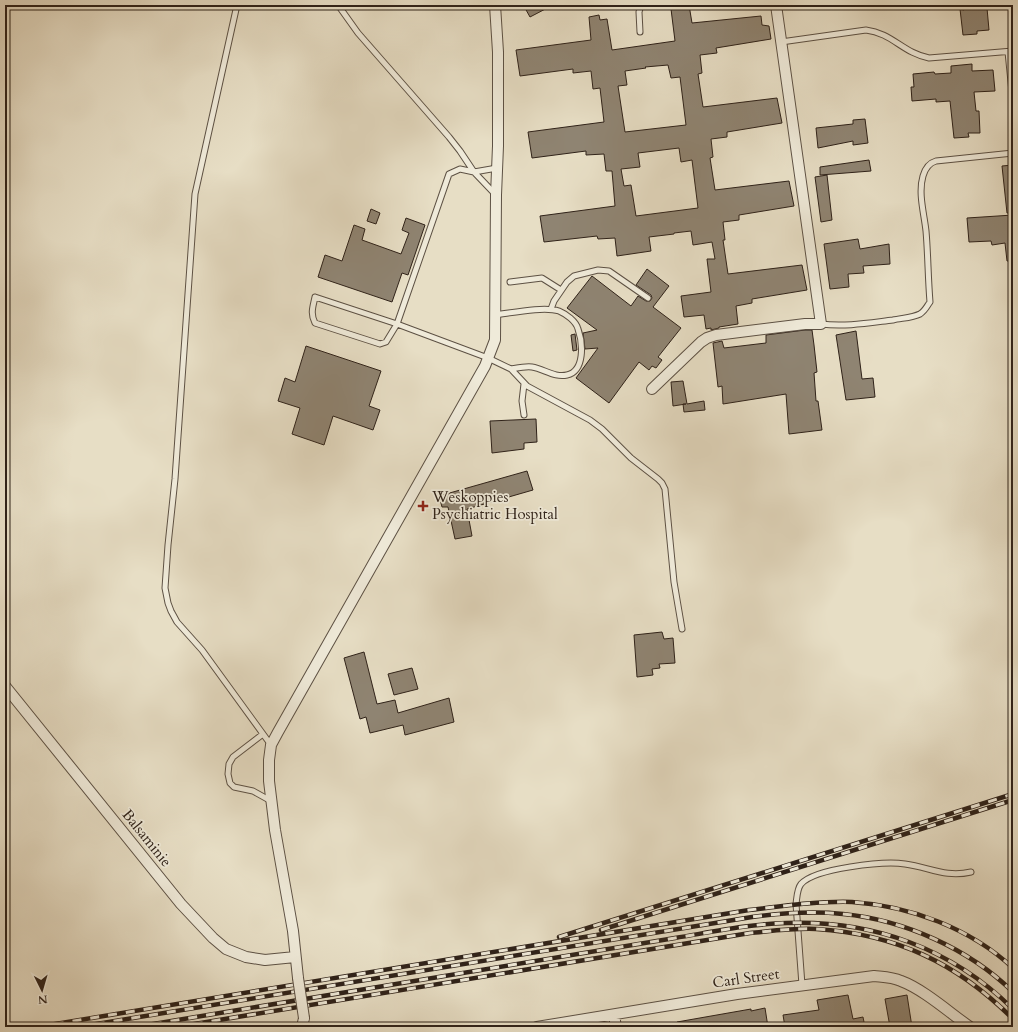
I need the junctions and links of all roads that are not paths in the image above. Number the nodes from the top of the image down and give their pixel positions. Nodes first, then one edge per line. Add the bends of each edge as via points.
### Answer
1 (237, 5) edge
2 (338, 5) edge
3 (495, 5) edge
4 (641, 5) edge
5 (776, 5) edge
6 (640, 32) dead end
7 (781, 42) junction
8 (1011, 51) edge
9 (1013, 102) edge
10 (1013, 153) edge
11 (497, 168) junction
12 (474, 172) junction
13 (496, 195) junction
14 (510, 282) dead end
15 (561, 290) junction
16 (648, 298) dead end
17 (551, 309) junction
18 (495, 315) junction
19 (397, 324) junction
20 (821, 324) junction
21 (488, 358) junction
22 (511, 369) junction
23 (524, 384) junction
24 (652, 388) dead end
25 (524, 415) dead end
26 (682, 629) dead end
27 (5, 686) edge
28 (263, 734) junction
29 (271, 745) junction
30 (272, 801) junction
31 (971, 872) dead end
32 (295, 957) junction
33 (802, 985) junction
34 (614, 1015) junction
35 (303, 1022) edge
36 (537, 1027) edge
37 (616, 1027) edge
38 (970, 1027) edge

1 - 28 lane via 195,194 165,588 168,603 177,622 202,650
2 - 12 lane via 358,33 449,137
3 - 11 street via 498,79
4 - 6 lane
5 - 7 street
7 - 8 lane via 866,30 876,31 909,52 929,58
7 - 20 street
8 - 9 lane
10 - 20 lane via 936,161 926,167 921,187 930,302 926,309 920,314 859,325
11 - 12 lane
11 - 13 street
12 - 13 lane
12 - 19 lane via 460,169 449,174
13 - 18 street
14 - 15 lane via 542,278
15 - 16 lane via 574,276 605,270
15 - 17 lane
17 - 18 lane
17 - 22 lane via 568,316 578,329 581,349 579,365 574,372 565,375 553,374 532,366
18 - 21 street via 495,340
19 - 19 lane via 315,297 312,310 315,323 380,344 386,342
19 - 21 lane
20 - 24 street via 784,326 707,338
21 - 22 lane
21 - 29 street
22 - 23 lane
23 - 25 lane
23 - 26 lane via 590,420 662,483 667,501 674,582
27 - 32 street, Balsaminie via 182,904 213,938 226,949 246,957 265,960
28 - 29 lane
28 - 30 lane via 233,757 228,769 228,779 234,787 260,794
29 - 30 street via 268,770
30 - 32 street
31 - 33 lane via 945,874 904,864 874,864 825,872 806,879 800,885 796,899
32 - 35 street, bridge
33 - 34 street, Carl Street
33 - 38 street, Carl Street via 874,976 889,977 914,987
34 - 36 street, Carl Street
34 - 37 street

